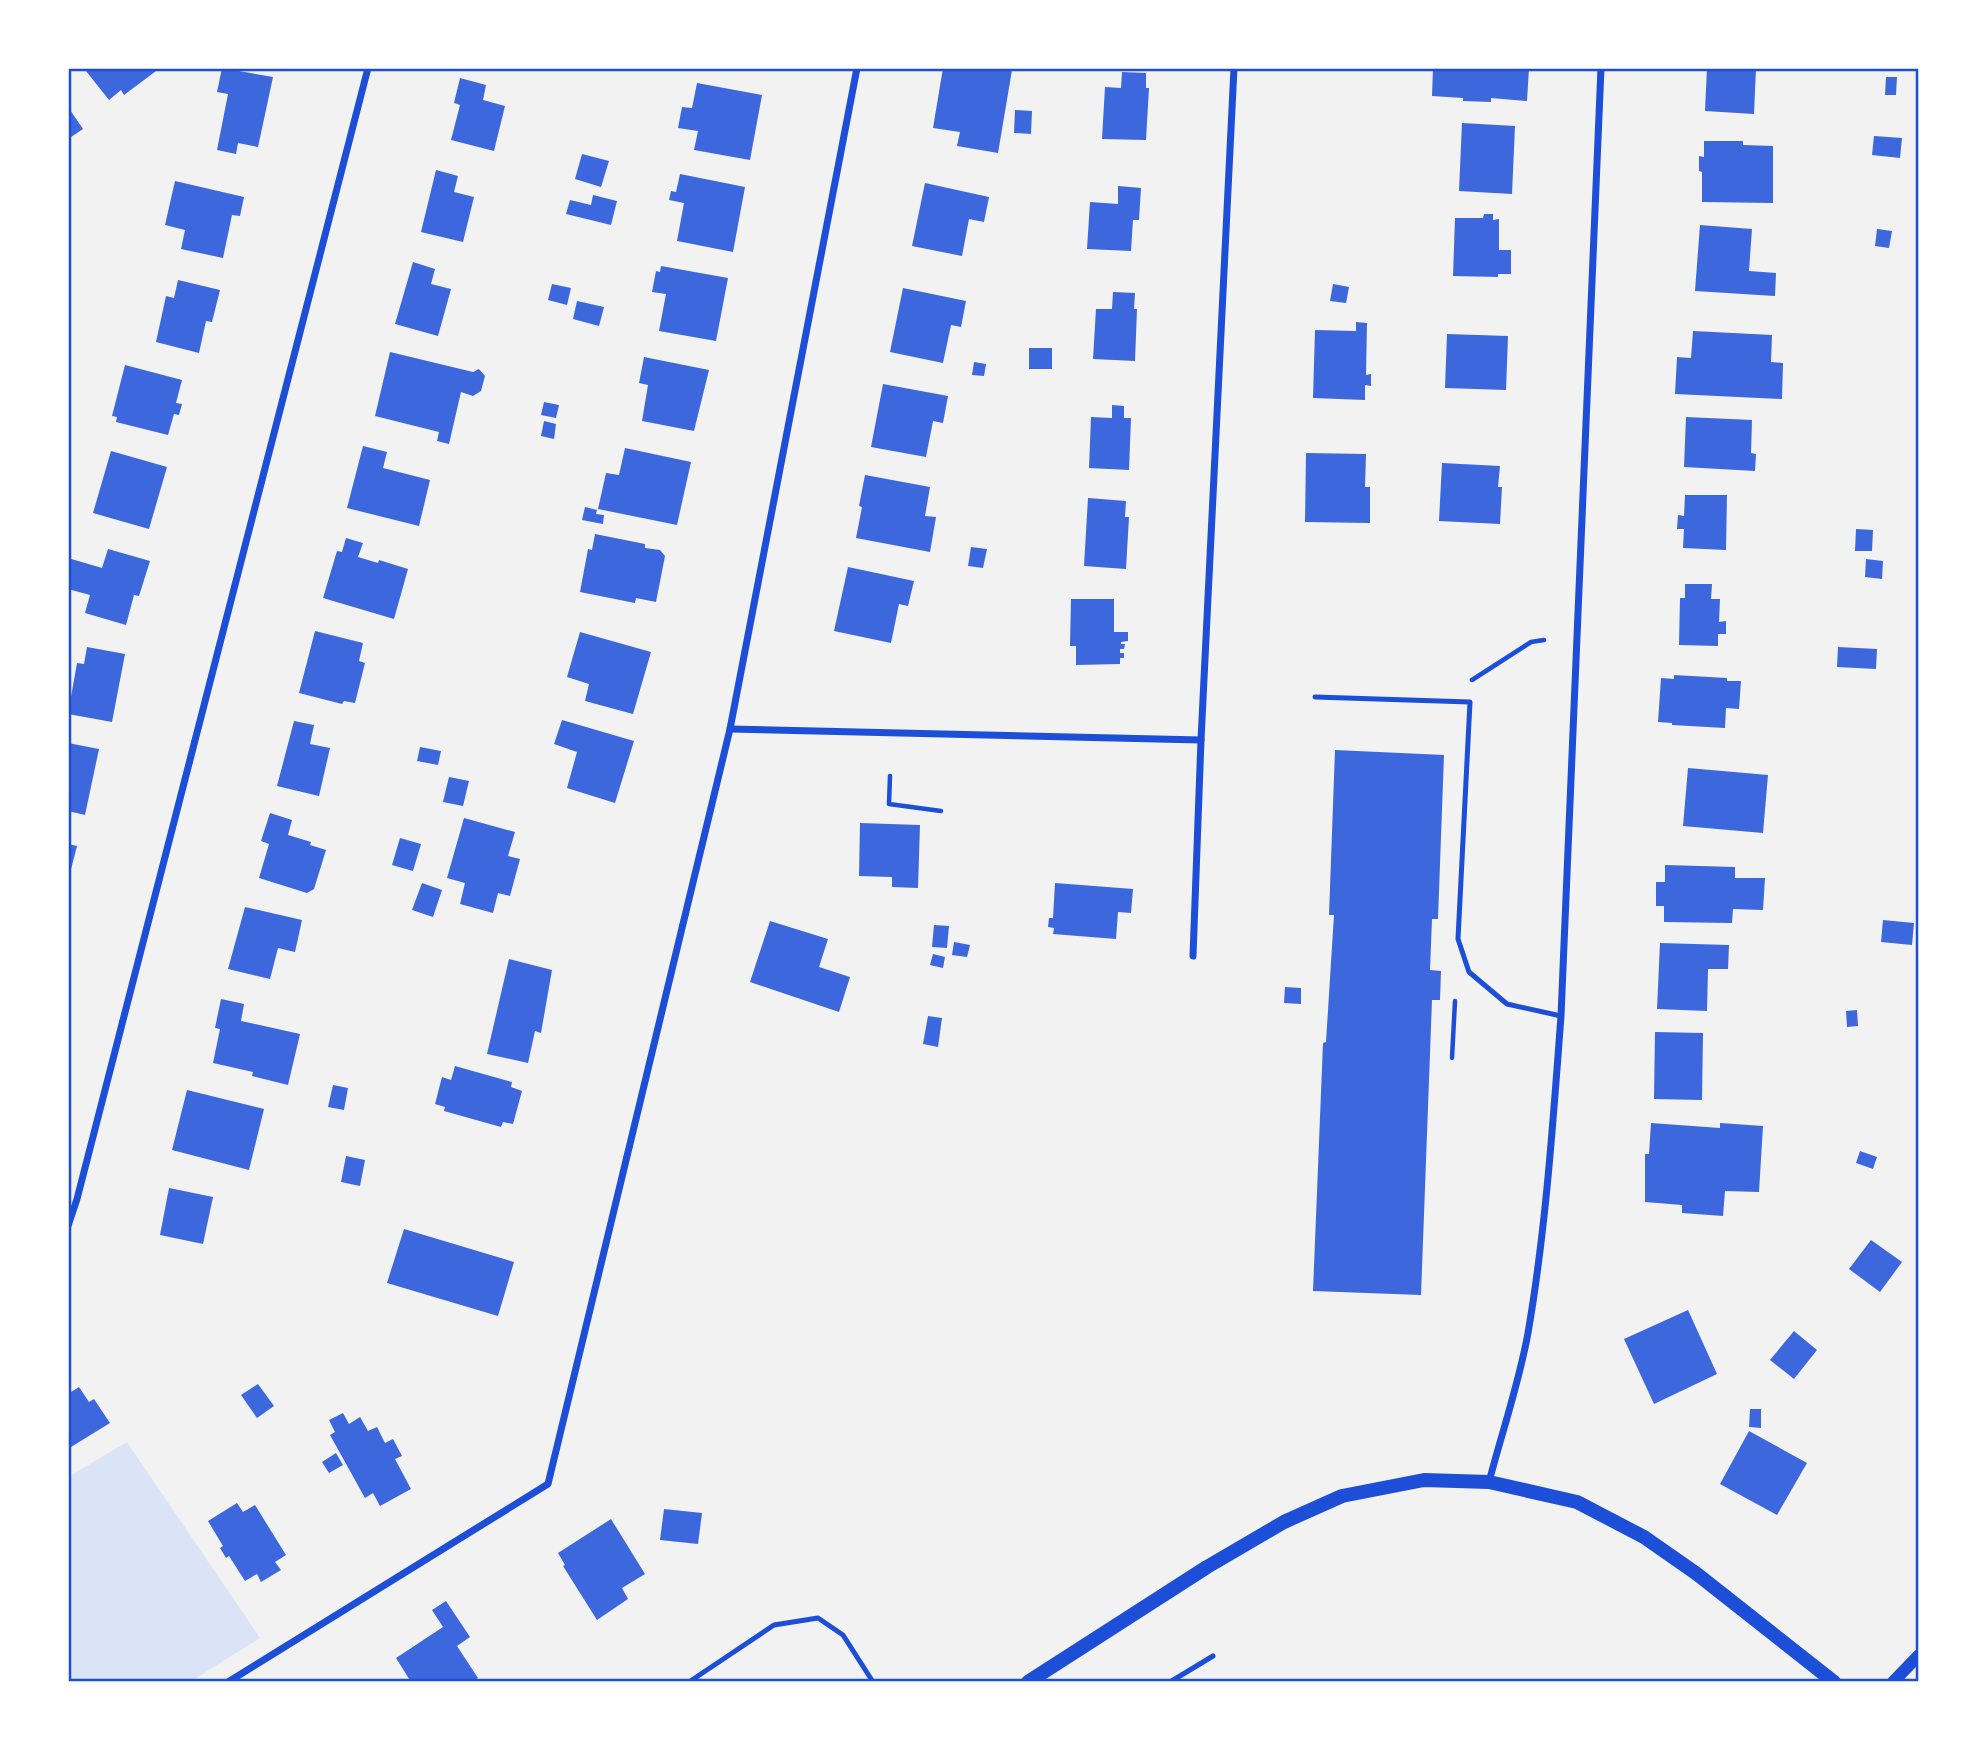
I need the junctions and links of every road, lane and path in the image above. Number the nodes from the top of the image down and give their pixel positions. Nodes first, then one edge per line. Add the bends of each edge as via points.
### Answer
1 (368, 68) edge
2 (857, 68) edge
3 (1234, 68) edge
4 (1601, 68) edge
5 (1544, 640) dead end
6 (1465, 684) dead end
7 (1315, 697) dead end
8 (730, 729) junction
9 (1201, 740) junction
10 (890, 776) dead end
11 (941, 811) dead end
12 (1193, 956) dead end
13 (1455, 1001) dead end
14 (1561, 1016) junction
15 (1452, 1058) dead end
16 (68, 1226) edge
17 (1489, 1482) junction
18 (1919, 1655) edge
19 (1213, 1656) dead end
20 (228, 1682) edge
21 (690, 1682) edge
22 (873, 1682) edge
23 (1028, 1682) edge
24 (1170, 1682) edge
25 (1834, 1682) edge
26 (1893, 1682) edge

1 - 16 street
2 - 8 street
3 - 9 street
4 - 14 street
5 - 6 path via 1531,642
7 - 14 lane via 1470,702 1458,939 1469,972 1507,1004
8 - 9 street
8 - 20 street via 548,1484
9 - 12 street
10 - 11 path via 889,804
13 - 15 path
14 - 17 street via 1547,1183 1527,1335
17 - 23 main road via 1424,1480 1342,1496 1284,1522 1207,1567
17 - 25 main road via 1577,1502 1644,1537
18 - 26 street
19 - 24 lane
21 - 22 lane via 774,1625 818,1618 843,1635

